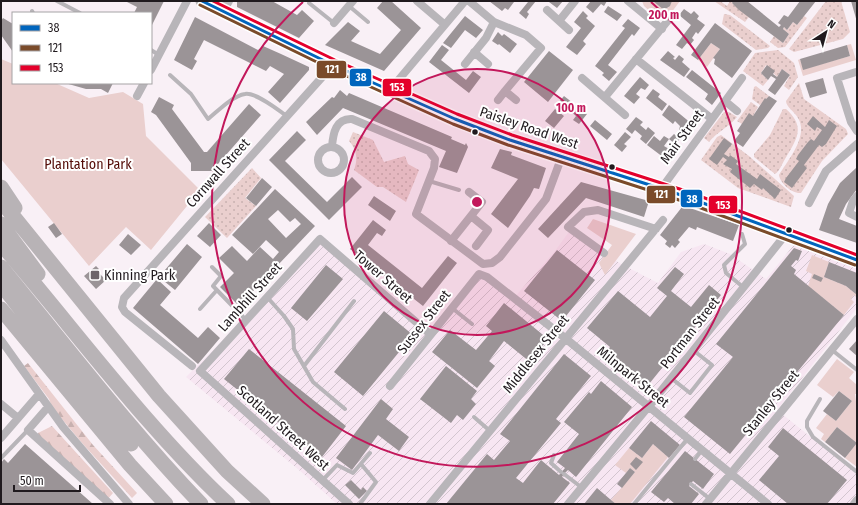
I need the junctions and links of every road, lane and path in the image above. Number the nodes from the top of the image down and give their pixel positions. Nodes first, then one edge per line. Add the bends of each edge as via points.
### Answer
1 (57, 1) edge
2 (186, 1) edge
3 (202, 1) edge
4 (417, 1) edge
5 (465, 1) edge
6 (468, 1) edge
7 (575, 1) edge
8 (628, 1) edge
9 (309, 3) dead end
10 (351, 4) edge
11 (225, 6) edge
12 (547, 10) dead end
13 (78, 12) edge
14 (670, 18) dead end
15 (559, 21) junction
16 (368, 22) dead end
17 (494, 22) junction
18 (334, 23) joint
19 (444, 24) junction
20 (662, 29) junction
21 (569, 30) dead end
22 (152, 51) edge
23 (474, 52) junction
24 (159, 55) junction
25 (636, 59) junction
26 (465, 64) dead end
27 (488, 64) dead end
28 (333, 65) junction
29 (152, 68) edge
30 (856, 72) edge
31 (170, 75) dead end
32 (582, 78) dead end
33 (742, 78) dead end
34 (143, 84) edge
35 (390, 90) junction
36 (505, 91) junction
37 (137, 96) dead end
38 (605, 97) junction
39 (498, 100) dead end
40 (516, 100) dead end
41 (725, 101) junction
42 (738, 111) dead end
43 (625, 114) dead end
44 (287, 116) junction
45 (712, 119) junction
46 (857, 131) edge
47 (857, 144) edge
48 (332, 147) dead end
49 (562, 156) junction
50 (429, 181) junction
51 (1, 187) edge
52 (661, 189) junction
53 (459, 190) dead end
54 (469, 192) dead end
55 (857, 196) edge
56 (1, 201) edge
57 (809, 203) dead end
58 (471, 216) junction
59 (857, 217) edge
60 (663, 220) dead end
61 (1, 224) edge
62 (656, 229) junction
63 (742, 234) dead end
64 (786, 234) junction
65 (320, 239) joint
66 (1, 240) edge
67 (451, 241) junction
68 (1, 244) edge
69 (476, 246) dead end
70 (604, 253) dead end
71 (857, 260) edge
72 (1, 267) edge
73 (212, 267) dead end
74 (25, 272) junction
75 (479, 274) joint
76 (1, 284) edge
77 (743, 287) junction
78 (70, 288) junction
79 (217, 290) junction
80 (267, 297) junction
81 (354, 301) dead end
82 (452, 307) junction
83 (1, 309) edge
84 (200, 309) dead end
85 (857, 319) edge
86 (247, 320) junction
87 (472, 324) dead end
88 (430, 334) junction
89 (565, 338) junction
90 (1, 340) edge
91 (693, 350) junction
92 (832, 350) junction
93 (192, 366) dead end
94 (304, 366) junction
95 (857, 370) edge
96 (200, 371) joint
97 (112, 377) junction
98 (671, 378) junction
99 (390, 386) dead end
100 (39, 394) junction
101 (820, 399) dead end
102 (1, 404) edge
103 (649, 406) junction
104 (48, 407) junction
105 (345, 409) dead end
106 (474, 417) dead end
107 (18, 418) junction
108 (28, 430) junction
109 (490, 431) junction
110 (1, 438) edge
111 (688, 438) junction
112 (702, 450) junction
113 (370, 453) dead end
114 (554, 455) dead end
115 (1, 458) edge
116 (695, 459) dead end
117 (361, 464) junction
118 (857, 472) edge
119 (730, 474) junction
120 (322, 480) junction
121 (691, 484) dead end
122 (581, 487) junction
123 (857, 500) edge
124 (708, 502) edge
125 (110, 504) edge
126 (129, 504) edge
127 (166, 504) edge
128 (191, 504) edge
129 (201, 504) edge
130 (228, 504) edge
131 (263, 504) edge
132 (349, 504) edge
133 (360, 504) edge
134 (430, 504) edge
135 (568, 504) edge
136 (634, 504) edge
137 (768, 504) edge
138 (854, 504) edge

1 - 13 lane
2 - 24 street
3 - 11 main road, Paisley Road West
4 - 19 street
5 - 19 street
6 - 17 street
7 - 15 street
8 - 20 street
9 - 18 lane
10 - 16 lane
10 - 18 street
11 - 28 main road, Paisley Road West
12 - 15 street
14 - 20 street
15 - 21 street
17 - 23 street via 486,38
17 - 36 street via 526,35 541,48
19 - 35 street
20 - 25 street
22 - 24 lane
23 - 26 street
23 - 27 street
24 - 29 street
25 - 38 street
25 - 45 street
28 - 35 main road, Paisley Road West
28 - 44 street, Cornwall Street
30 - 46 street via 837,78 851,122
31 - 44 lane via 191,94 208,119 238,96 246,93 263,100
32 - 38 street
33 - 41 street, Mair Street
34 - 37 street
35 - 49 main road, Paisley Road West via 468,124
36 - 39 street
36 - 40 street
38 - 43 street
41 - 42 street
41 - 45 street, Mair Street
44 - 93 street, Cornwall Street via 124,298 124,312
45 - 52 street, Mair Street
47 - 57 street via 826,172
48 - 50 street via 337,125 346,118 352,119 429,151 435,163
49 - 52 main road, Paisley Road West
49 - 67 street via 544,202 500,257 492,263 482,264
50 - 53 lane
50 - 67 street via 416,214
51 - 78 highway
52 - 64 main road, Paisley Road West
54 - 58 street via 482,202
55 - 59 street via 849,214
56 - 78 highway
58 - 67 street
58 - 69 street via 488,230
60 - 62 street, Middlesex Street
61 - 97 highway
62 - 70 street via 598,210 584,212 568,227
62 - 89 street, Middlesex Street
63 - 77 lane via 745,244 724,265 726,273
64 - 71 main road, Paisley Road West
64 - 77 street, Portman Street
65 - 80 street, Lambhill Street
65 - 88 street, Tower Street
66 - 74 highway
68 - 74 highway
72 - 129 highway via 107,399 164,466
73 - 79 lane via 221,276 213,286
74 - 97 highway
75 - 82 street, Sussex Street
75 - 89 street, Milnpark Street via 487,277
76 - 128 highway via 49,347 122,433 159,474
77 - 91 street, Portman Street
78 - 131 highway via 174,413 227,471
79 - 84 lane
79 - 86 lane
80 - 86 street, Lambhill Street
80 - 94 lane via 284,316 292,330 294,349
81 - 94 lane
82 - 87 lane
82 - 88 street, Sussex Street
83 - 127 highway via 130,465
85 - 92 street, Stanley Street
86 - 96 street, Lambhill Street
88 - 99 street, Sussex Street
89 - 103 street, Milnpark Street
89 - 109 street, Middlesex Street
90 - 100 street
91 - 98 street, Portman Street
91 - 98 lane via 712,365 690,393
92 - 95 lane
92 - 119 street, Stanley Street
94 - 105 lane via 313,382
96 - 120 street, Scotland Street West
97 - 130 highway via 176,451
98 - 103 street, Portman Street
100 - 104 street
100 - 107 street
101 - 118 lane via 807,421 810,433
102 - 107 street
103 - 111 street, Milnpark Street
103 - 122 street, Portman Street
104 - 108 street
104 - 126 street
106 - 109 lane
107 - 110 street
108 - 115 lane
108 - 125 street
109 - 134 street, Middlesex Street
111 - 112 street, Milnpark Street
111 - 136 lane
112 - 116 lane
112 - 119 street, Milnpark Street
113 - 117 lane
114 - 122 lane via 551,463
117 - 120 lane via 353,474 337,465
117 - 133 lane via 376,482
119 - 124 street, Stanley Street
119 - 137 street, Milnpark Street
120 - 132 street, Scotland Street West
121 - 124 lane
122 - 135 street, Portman Street
123 - 138 street

